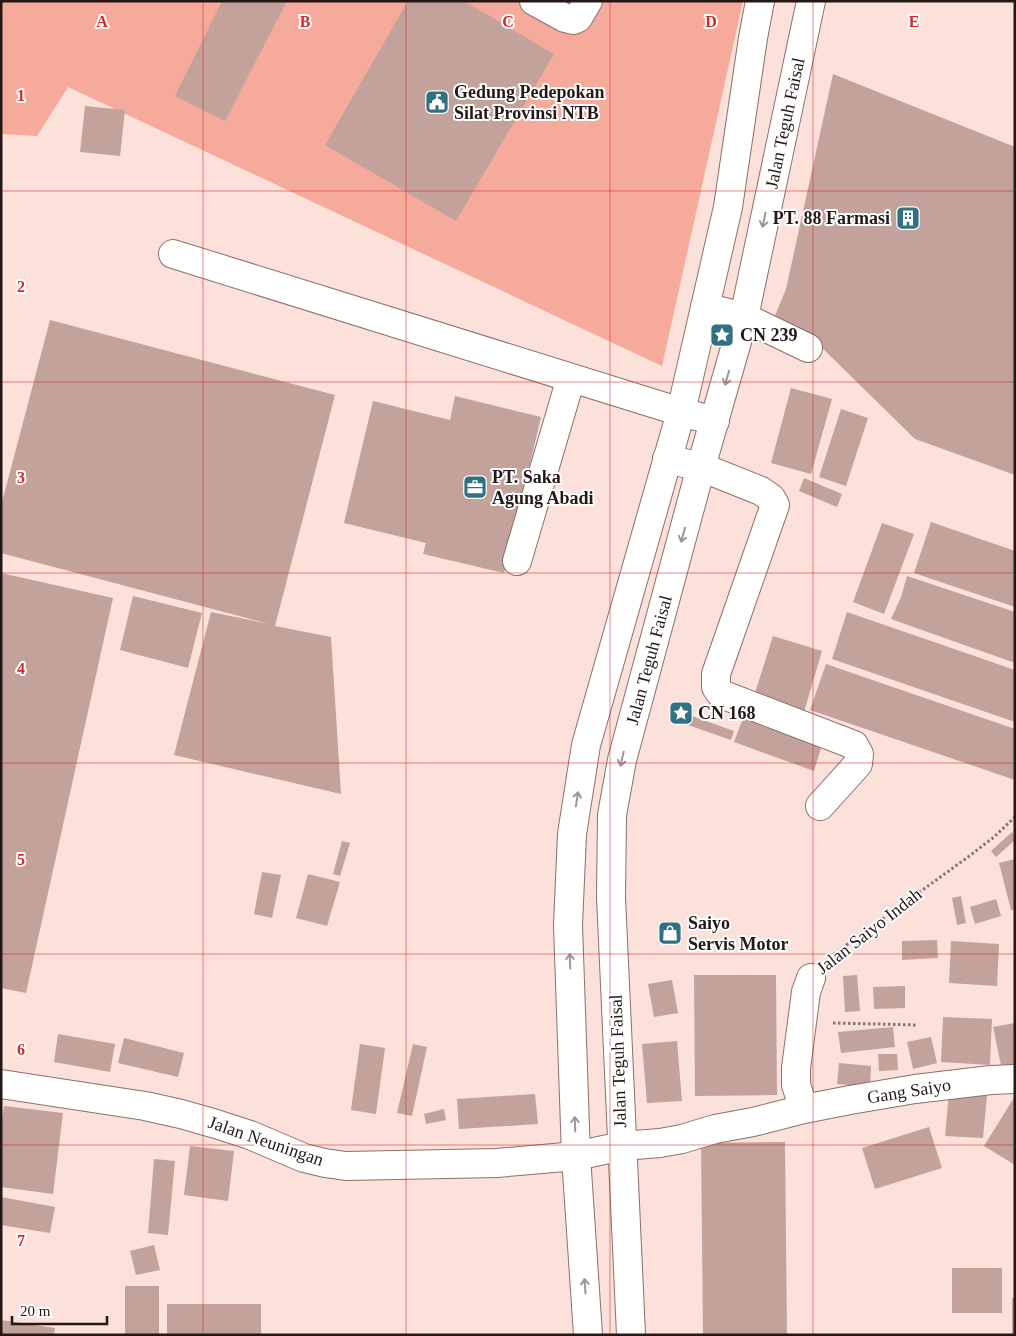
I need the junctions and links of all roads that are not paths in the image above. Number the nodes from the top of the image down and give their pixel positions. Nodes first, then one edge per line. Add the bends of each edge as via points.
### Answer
1 (534, 1) edge
2 (588, 1) edge
3 (760, 1) edge
4 (811, 1) edge
5 (172, 254) dead end
6 (705, 307) junction
7 (744, 317) junction
8 (808, 348) dead end
9 (571, 378) junction
10 (681, 412) junction
11 (715, 421) junction
12 (667, 459) junction
13 (701, 467) junction
14 (517, 561) dead end
15 (820, 806) dead end
16 (811, 978) road end
17 (1015, 1078) edge
18 (1, 1084) edge
19 (804, 1109) junction
20 (622, 1146) junction
21 (576, 1156) junction
22 (588, 1335) edge
23 (631, 1335) edge

1 - 2 main road via 573,20 578,18
3 - 6 main road, Jalan Teguh Faisal via 728,207
4 -> 7 main road, Jalan Teguh Faisal
5 - 9 main road
6 - 7 main road
6 - 10 main road, Jalan Teguh Faisal
7 - 8 main road
7 -> 11 main road, Jalan Teguh Faisal
9 - 10 main road
9 - 14 main road
10 - 11 main road
10 - 12 main road, Jalan Teguh Faisal
11 - 13 main road, Jalan Teguh Faisal
12 - 13 main road
21 -> 12 main road, Jalan Teguh Faisal via 568,925 572,834 586,745
13 - 15 main road via 761,491 775,506 716,674 716,687 721,694 854,746 859,754 858,764
13 -> 20 main road, Jalan Teguh Faisal via 622,760 612,814 611,897
16 - 19 main road, Jalan Saiyo Indah via 806,992 796,1078
17 - 19 main road, Gang Saiyo via 914,1089
18 - 21 main road, Jalan Neuningan via 181,1114 250,1135 304,1158 339,1165 497,1163
19 - 20 main road via 682,1139
20 - 21 main road, Jalan Neuningan
20 - 23 main road, Jalan Teguh Faisal
22 -> 21 main road, Jalan Teguh Faisal

